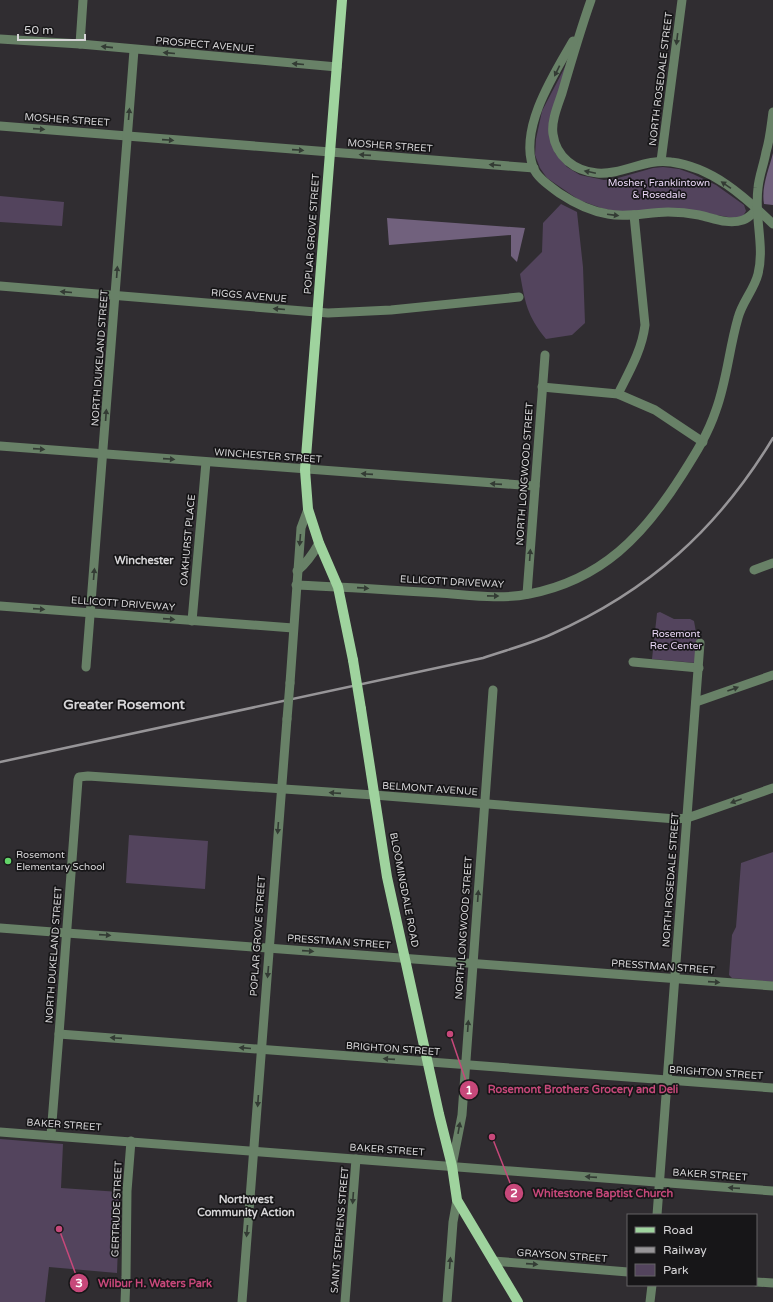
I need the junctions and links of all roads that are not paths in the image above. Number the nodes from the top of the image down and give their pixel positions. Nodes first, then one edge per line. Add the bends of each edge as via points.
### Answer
1 (83, 0) edge
2 (342, 0) edge
3 (591, 0) edge
4 (682, 0) edge
5 (582, 25) junction
6 (0, 39) edge
7 (80, 44) junction
8 (134, 50) junction
9 (337, 67) junction
10 (773, 112) edge
11 (0, 126) edge
12 (127, 136) junction
13 (330, 152) junction
14 (661, 160) junction
15 (534, 168) junction
16 (757, 209) junction
17 (634, 215) junction
18 (773, 224) edge
19 (0, 286) edge
20 (115, 296) junction
21 (519, 297) dead end
22 (318, 312) junction
23 (545, 354) dead end
24 (542, 387) junction
25 (618, 394) junction
26 (703, 442) junction
27 (0, 446) edge
28 (104, 454) junction
29 (206, 462) junction
30 (306, 470) junction
31 (535, 486) junction
32 (308, 509) junction
33 (319, 543) junction
34 (773, 563) edge
35 (754, 570) dead end
36 (297, 571) junction
37 (296, 584) junction
38 (338, 587) junction
39 (527, 594) junction
40 (0, 606) edge
41 (90, 613) junction
42 (192, 621) junction
43 (293, 628) junction
44 (700, 643) dead end
45 (633, 662) dead end
46 (86, 667) dead end
47 (699, 668) junction
48 (773, 675) edge
49 (493, 690) dead end
50 (696, 702) junction
51 (79, 776) joint
52 (773, 788) edge
53 (281, 789) junction
54 (374, 795) junction
55 (484, 804) junction
56 (687, 818) junction
57 (0, 928) edge
58 (66, 932) junction
59 (270, 948) junction
60 (405, 958) junction
61 (473, 963) junction
62 (675, 979) junction
63 (773, 986) edge
64 (59, 1034) junction
65 (262, 1050) junction
66 (428, 1062) junction
67 (465, 1065) junction
68 (667, 1080) junction
69 (773, 1088) edge
70 (0, 1132) edge
71 (50, 1135) junction
72 (131, 1141) junction
73 (254, 1151) junction
74 (356, 1159) junction
75 (452, 1166) junction
76 (660, 1182) junction
77 (773, 1190) edge
78 (457, 1200) junction
79 (657, 1214) edge
80 (493, 1262) junction
81 (627, 1272) edge
82 (757, 1282) edge
83 (773, 1283) edge
84 (652, 1286) edge
85 (125, 1302) edge
86 (242, 1302) edge
87 (345, 1302) edge
88 (447, 1302) edge
89 (518, 1302) edge
90 (650, 1302) edge

1 - 7 street
2 - 9 main road, POPLAR GROVE STREET
3 - 5 street
4 -> 14 street, NORTH ROSEDALE STREET
14 -> 5 street via 620,172 588,172 567,162 554,143 554,121
5 -> 15 street via 534,118 530,140 530,155
6 - 7 street, PROSPECT AVENUE
8 -> 7 street, PROSPECT AVENUE
9 -> 8 street, PROSPECT AVENUE
12 -> 8 street, NORTH DUKELAND STREET
9 - 13 main road, POPLAR GROVE STREET
10 - 16 street, ELLICOTT DRIVEWAY via 770,139 758,189
11 -> 12 street, MOSHER STREET
12 -> 13 street, MOSHER STREET
20 -> 12 street, NORTH DUKELAND STREET
15 -> 13 street, MOSHER STREET
13 - 22 main road, POPLAR GROVE STREET
16 -> 14 street via 743,196 708,173 683,164
15 -> 17 street via 547,185 584,208 609,215
16 - 17 street via 743,220 727,222 690,213
16 - 18 street
16 - 26 street, ELLICOTT DRIVEWAY via 760,253 758,276 738,316 722,392
17 - 25 street via 645,326 641,346
20 -> 19 street, RIGGS AVENUE
22 -> 20 street, RIGGS AVENUE
28 -> 20 street, NORTH DUKELAND STREET
21 - 22 street, RIGGS AVENUE via 391,310
22 - 30 main road, POPLAR GROVE STREET
23 - 24 street, NORTH LONGWOOD STREET
24 - 25 street
24 - 31 street, NORTH LONGWOOD STREET
25 - 26 street via 655,410
26 - 39 street, ELLICOTT DRIVEWAY via 667,500 651,521 622,550 586,574 560,586
27 -> 28 street, WINCHESTER STREET
28 -> 29 street, WINCHESTER STREET
41 -> 28 street, NORTH DUKELAND STREET
29 - 30 street, WINCHESTER STREET
29 - 42 street, OAKHURST PLACE
31 -> 30 street, WINCHESTER STREET
30 - 32 main road, BLOOMINGDALE ROAD
39 -> 31 street, NORTH LONGWOOD STREET
32 - 33 main road, BLOOMINGDALE ROAD
32 -> 36 street, POPLAR GROVE STREET via 301,528
33 - 36 street via 304,566
33 - 38 main road, BLOOMINGDALE ROAD
34 - 35 street
36 - 37 street, POPLAR GROVE STREET
37 - 38 street, ELLICOTT DRIVEWAY
37 - 43 street, POPLAR GROVE STREET
38 -> 39 street, ELLICOTT DRIVEWAY via 493,597
38 - 54 main road, BLOOMINGDALE ROAD, bridge via 353,660
40 -> 41 street, ELLICOTT DRIVEWAY
41 -> 42 street, ELLICOTT DRIVEWAY
41 - 46 street, NORTH DUKELAND STREET
42 - 43 street, ELLICOTT DRIVEWAY
43 - 53 street, POPLAR GROVE STREET, bridge
44 - 47 street, NORTH ROSEDALE STREET
45 - 47 street
47 - 50 street, NORTH ROSEDALE STREET
50 -> 48 street
49 - 55 street, NORTH LONGWOOD STREET
50 - 56 street, NORTH ROSEDALE STREET
51 - 53 street, BELMONT AVENUE
51 - 58 street, NORTH DUKELAND STREET
52 -> 56 street, BELMONT AVENUE
54 -> 53 street, BELMONT AVENUE
53 -> 59 street, POPLAR GROVE STREET
54 - 55 street, BELMONT AVENUE
54 - 60 main road, BLOOMINGDALE ROAD via 387,877
55 - 56 street, BELMONT AVENUE
61 -> 55 street, NORTH LONGWOOD STREET
56 - 62 street, NORTH ROSEDALE STREET
57 - 58 street, PRESSTMAN STREET
58 -> 59 street, PRESSTMAN STREET
58 - 64 street, NORTH DUKELAND STREET
59 -> 60 street, PRESSTMAN STREET
59 -> 65 street, POPLAR GROVE STREET
60 - 61 street, PRESSTMAN STREET
60 - 66 main road, BLOOMINGDALE ROAD
61 - 62 street, PRESSTMAN STREET
67 -> 61 street, NORTH LONGWOOD STREET
62 -> 63 street, PRESSTMAN STREET
62 - 68 street, NORTH ROSEDALE STREET
65 -> 64 street, BRIGHTON STREET
64 - 71 street, NORTH DUKELAND STREET
66 -> 65 street, BRIGHTON STREET
65 -> 73 street, POPLAR GROVE STREET
66 - 67 street, BRIGHTON STREET
66 - 75 main road, BLOOMINGDALE ROAD
67 - 68 street, BRIGHTON STREET
75 -> 67 street, NORTH LONGWOOD STREET via 462,1115
68 - 69 street, BRIGHTON STREET
68 - 76 street, NORTH ROSEDALE STREET
70 - 71 street, BAKER STREET
71 - 72 street, BAKER STREET
72 - 73 street, BAKER STREET
72 - 85 street, GERTRUDE STREET via 127,1191
73 - 74 street, BAKER STREET
73 -> 86 street, POPLAR GROVE STREET
74 - 75 street, BAKER STREET
74 -> 87 street, SAINT STEPHENS STREET
76 -> 75 street, BAKER STREET
75 - 78 main road, BLOOMINGDALE ROAD
77 -> 76 street, BAKER STREET
76 - 79 street, NORTH ROSEDALE STREET
78 - 80 main road, BLOOMINGDALE ROAD
88 -> 78 street
80 -> 81 street, GRAYSON STREET
80 - 89 main road, BLOOMINGDALE ROAD
82 - 83 street
84 - 90 street

